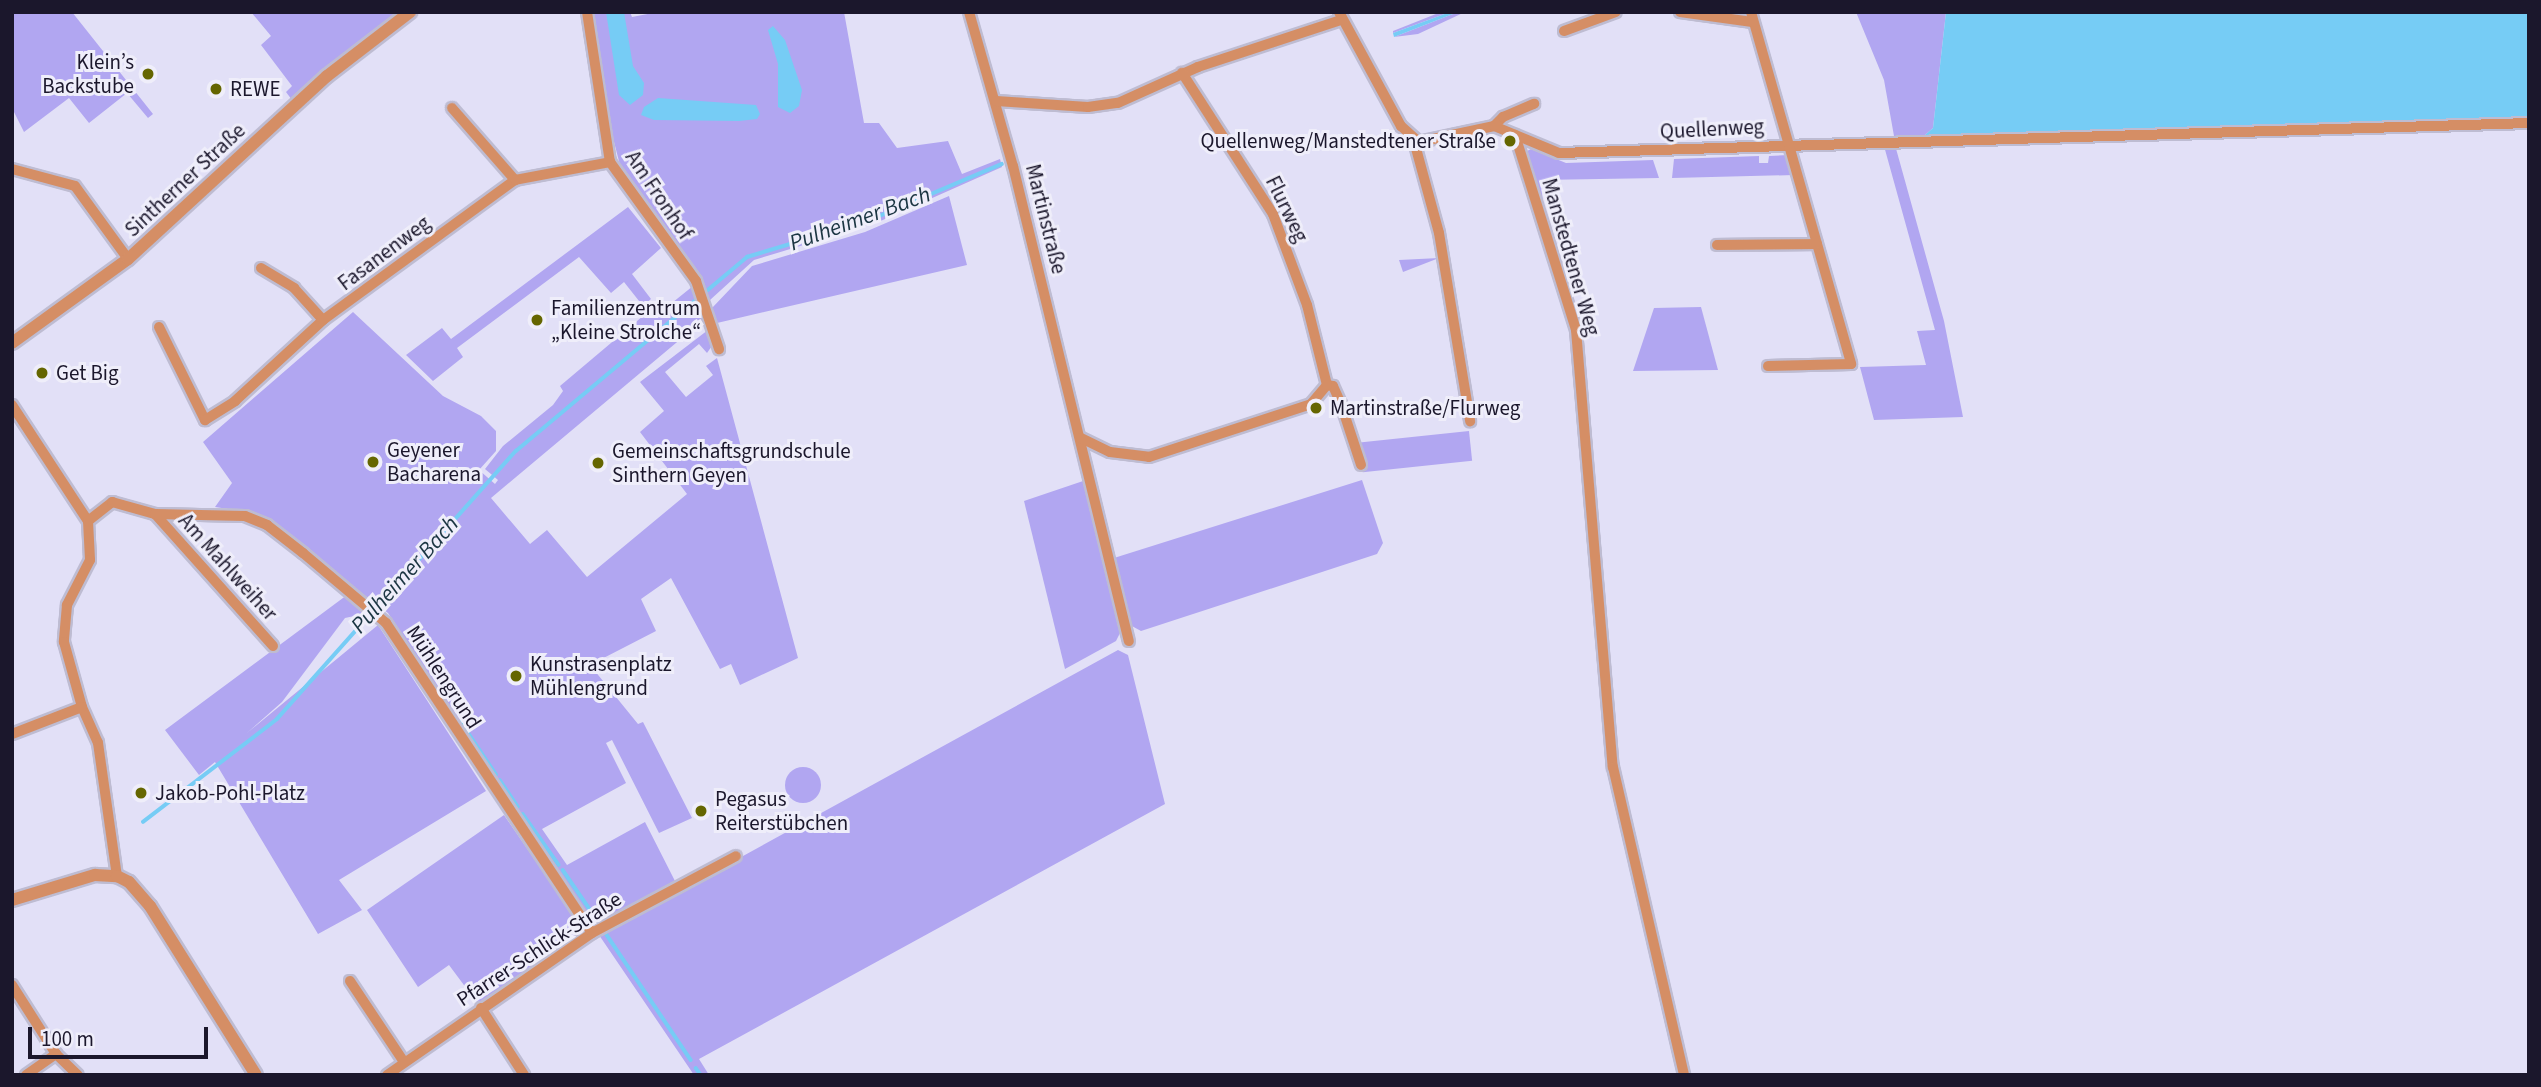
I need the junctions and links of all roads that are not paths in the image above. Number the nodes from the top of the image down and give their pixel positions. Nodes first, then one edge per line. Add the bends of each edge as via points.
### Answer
1 (410, 12) edge
2 (587, 12) edge
3 (969, 12) edge
4 (1616, 12) edge
5 (1681, 12) edge
6 (1340, 16) edge
7 (1751, 17) edge
8 (1564, 31) dead end
9 (1182, 73) junction
10 (996, 101) junction
11 (1534, 104) dead end
12 (452, 108) dead end
13 (2529, 123) edge
14 (1494, 126) junction
15 (1515, 135) junction
16 (1414, 141) junction
17 (1790, 144) junction
18 (610, 162) junction
19 (12, 169) edge
20 (515, 180) junction
21 (1817, 244) junction
22 (1717, 245) dead end
23 (128, 259) junction
24 (261, 268) dead end
25 (323, 320) junction
26 (159, 327) dead end
27 (12, 343) edge
28 (719, 349) dead end
29 (1768, 366) dead end
30 (1328, 380) junction
31 (12, 405) edge
32 (1470, 421) dead end
33 (1080, 438) junction
34 (1361, 465) dead end
35 (155, 514) junction
36 (88, 522) junction
37 (1129, 640) dead end
38 (273, 646) dead end
39 (82, 707) junction
40 (12, 734) edge
41 (736, 856) dead end
42 (117, 876) junction
43 (12, 900) edge
44 (592, 933) junction
45 (350, 981) dead end
46 (12, 985) edge
47 (481, 1008) junction
48 (56, 1054) junction
49 (404, 1062) junction
50 (26, 1075) edge
51 (78, 1075) edge
52 (256, 1075) edge
53 (387, 1075) edge
54 (524, 1075) edge
55 (1684, 1075) edge

1 - 23 street, Sintherner Straße via 327,76
2 - 18 street, Am Fronhof
3 - 10 street, Martinstraße
4 - 8 street
5 - 7 street
6 - 9 street
6 - 16 street
7 - 17 street
9 - 10 street via 1126,100 1102,106
9 - 30 street, Flurweg via 1273,214
10 - 33 street, Martinstraße
11 - 14 street via 1503,117
12 - 20 street
13 - 17 street, Quellenweg
14 - 15 street, Quellenweg
14 - 16 street
15 - 17 street, Quellenweg via 1559,153
15 - 55 street, Manstedtener Weg via 1576,330 1613,767
16 - 32 street via 1439,233
17 - 21 street
18 - 20 street, Fasanenweg
18 - 28 street, Am Fronhof via 696,281
19 - 23 street via 75,186
20 - 25 street, Fasanenweg
21 - 22 street
21 - 29 street via 1851,364
23 - 27 street, Sintherner Straße
24 - 25 street via 294,288
25 - 26 street, Fasanenweg via 235,401 205,420
30 - 33 street via 1311,404 1149,457 1110,452
30 - 34 street, Flurweg
31 - 36 street
33 - 37 street, Martinstraße
35 - 36 street, Mühlengrund via 112,502
35 - 38 street, Am Mahlweiher
35 - 44 street, Mühlengrund via 258,520 381,618
36 - 39 street via 90,560 68,605 64,642
39 - 40 street
39 - 42 street via 98,743
41 - 44 street, Pfarrer-Schlick-Straße
42 - 43 street via 95,875
42 - 52 street via 139,891 150,906
44 - 47 street, Pfarrer-Schlick-Straße
45 - 49 street
46 - 48 street
47 - 49 street, Pfarrer-Schlick-Straße
47 - 54 street
48 - 50 street
48 - 51 street
49 - 53 street, Pfarrer-Schlick-Straße

